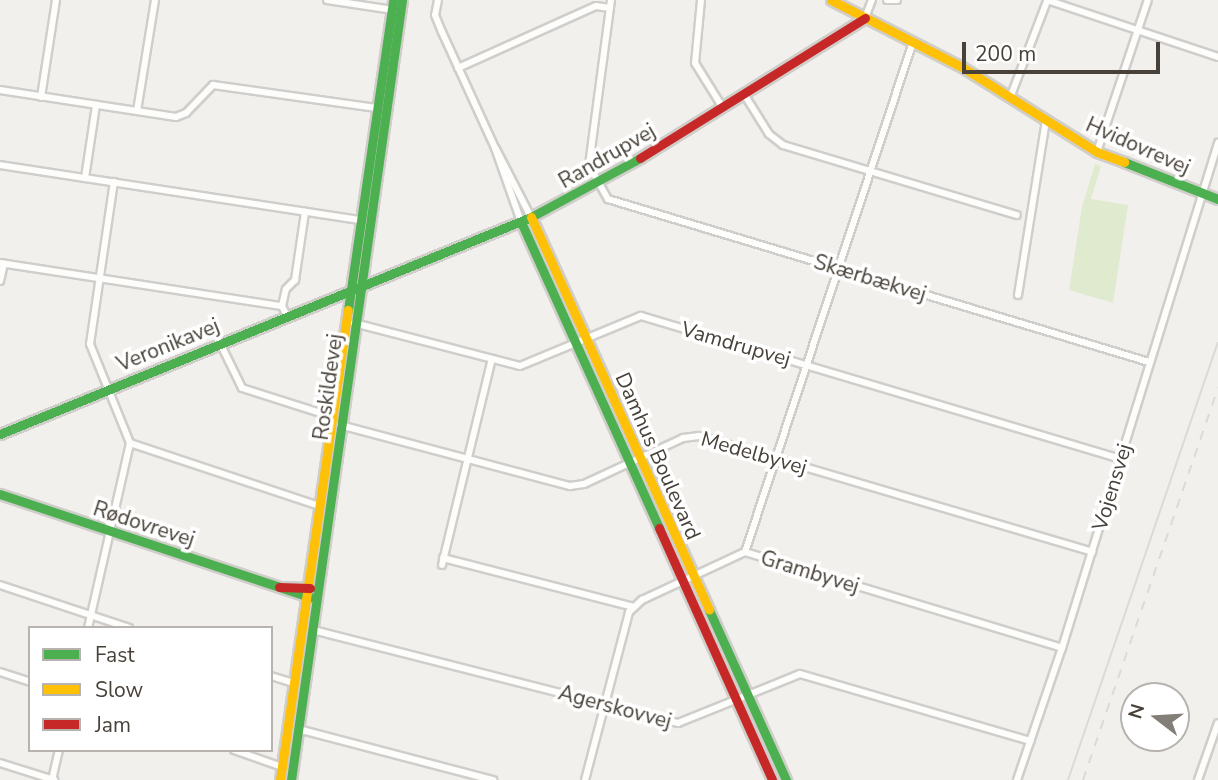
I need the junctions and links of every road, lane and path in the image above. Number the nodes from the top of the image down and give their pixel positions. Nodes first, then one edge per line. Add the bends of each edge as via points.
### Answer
1 (56, 0) edge
2 (155, 0) edge
3 (327, 0) edge
4 (402, 0) edge
5 (438, 0) edge
6 (701, 0) edge
7 (831, 0) edge
8 (872, 0) edge
9 (887, 0) edge
10 (897, 0) edge
11 (1047, 0) edge
12 (1148, 0) edge
13 (611, 4) edge
14 (392, 5) edge
15 (402, 11) junction
16 (865, 18) junction
17 (1138, 31) junction
18 (913, 42) junction
19 (1218, 57) edge
20 (458, 68) junction
21 (0, 90) edge
22 (744, 94) junction
23 (41, 97) junction
24 (1010, 98) junction
25 (96, 105) junction
26 (723, 107) junction
27 (376, 108) junction
28 (137, 111) junction
29 (1046, 120) junction
30 (1218, 143) edge
31 (495, 148) junction
32 (1097, 152) junction
33 (1217, 155) edge
34 (0, 165) edge
35 (870, 171) junction
36 (85, 177) junction
37 (114, 182) junction
38 (598, 184) junction
39 (1202, 194) junction
40 (1218, 199) edge
41 (305, 212) junction
42 (1017, 215) dead end
43 (531, 218) junction
44 (360, 220) junction
45 (521, 222) junction
46 (2, 263) edge
47 (839, 269) junction
48 (100, 277) junction
49 (0, 281) edge
50 (360, 285) junction
51 (349, 290) junction
52 (1018, 295) dead end
53 (282, 306) junction
54 (287, 316) junction
55 (355, 324) junction
56 (586, 338) junction
57 (575, 342) junction
58 (220, 343) junction
59 (492, 359) junction
60 (1149, 362) junction
61 (808, 365) junction
62 (108, 388) junction
63 (332, 417) junction
64 (340, 425) junction
65 (0, 434) edge
66 (130, 443) junction
67 (465, 457) junction
68 (639, 458) junction
69 (777, 459) junction
70 (1120, 460) junction
71 (629, 463) junction
72 (0, 495) edge
73 (319, 506) junction
74 (109, 531) junction
75 (745, 552) junction
76 (1092, 552) junction
77 (692, 577) junction
78 (682, 582) junction
79 (0, 585) edge
80 (306, 592) junction
81 (318, 594) junction
82 (634, 607) junction
83 (90, 615) junction
84 (88, 626) edge
85 (123, 626) edge
86 (313, 630) junction
87 (1062, 648) junction
88 (0, 672) edge
89 (273, 677) edge
90 (28, 680) edge
91 (294, 683) junction
92 (747, 696) junction
93 (737, 700) junction
94 (605, 703) junction
95 (1218, 723) edge
96 (298, 729) junction
97 (1030, 741) junction
98 (59, 752) edge
99 (240, 752) edge
100 (0, 764) edge
101 (282, 766) junction
102 (53, 780) edge
103 (280, 780) edge
104 (291, 780) edge
105 (493, 780) edge
106 (585, 780) edge
107 (772, 780) edge
108 (786, 780) edge
109 (1017, 780) edge
110 (1198, 780) edge

1 - 23 street
2 - 28 street
3 - 14 street
4 - 15 street, Roskildevej
5 - 20 street, Damhus Boulevard via 435,15
6 - 26 street via 695,63
7 - 16 street, Hvidovrevej
8 - 16 street
9 - 10 street
11 - 17 street
11 - 24 street
12 - 17 street
13 - 20 street via 596,6
13 - 38 street via 589,165
14 - 15 street
14 - 27 street, Roskildevej
15 - 50 street, Roskildevej
16 - 18 street, Hvidovrevej
16 - 22 street, Randrupvej
17 - 19 street
17 - 32 street
18 - 24 street, Hvidovrevej
18 - 35 street
20 - 31 street, Damhus Boulevard
21 - 23 street
22 - 26 street, Randrupvej
22 - 35 street via 774,140
23 - 25 street
24 - 29 street, Hvidovrevej
25 - 28 street
25 - 36 street
26 - 38 street, Randrupvej
27 - 28 street via 219,85 208,88 181,116
27 - 44 street, Roskildevej
29 - 32 street, Hvidovrevej
29 - 52 street
30 - 33 street, Vojensvej
31 - 43 street, Damhus Boulevard
31 - 45 street, Damhus Boulevard
32 - 39 street, Hvidovrevej
33 - 39 street, Vojensvej
34 - 36 street
35 - 42 street
35 - 47 street
36 - 37 street
37 - 41 street
37 - 48 street
38 - 43 street, Randrupvej
38 - 47 street, Skærbækvej via 612,201
39 - 40 street, Hvidovrevej
39 - 60 street, Vojensvej
41 - 44 street
41 - 53 street via 295,280 286,289
43 - 45 street, Randrupvej
43 - 56 street, Damhus Boulevard
44 - 51 street, Roskildevej
45 - 50 street, Randrupvej
45 - 57 street, Damhus Boulevard
46 - 48 street
46 - 49 street
47 - 60 street, Skærbækvej
47 - 61 street
48 - 53 street
48 - 62 street via 90,344
50 - 51 street, Randrupvej
50 - 55 street, Roskildevej
51 - 54 street, Veronikavej
51 - 63 street, Roskildevej
53 - 54 street
54 - 58 street, Veronikavej
55 - 59 street, Vamdrupvej
55 - 64 street, Roskildevej
56 - 57 street, Vamdrupvej
56 - 61 street, Vamdrupvej via 641,316
56 - 68 street, Damhus Boulevard
57 - 59 street, Vamdrupvej via 523,366
57 - 71 street, Damhus Boulevard
58 - 62 street, Veronikavej
58 - 63 street via 242,388
59 - 67 street
60 - 70 street, Vojensvej
61 - 69 street
61 - 70 street, Vamdrupvej
62 - 65 street, Veronikavej
62 - 66 street
63 - 73 street, Roskildevej
64 - 67 street, Medelbyvej
64 - 81 street, Roskildevej
66 - 73 street
66 - 74 street
67 - 71 street, Medelbyvej via 570,486
67 - 82 street via 443,562
68 - 69 street, Medelbyvej via 694,435
68 - 71 street, Medelbyvej
68 - 77 street, Damhus Boulevard
69 - 75 street
69 - 76 street, Medelbyvej
70 - 76 street, Vojensvej
71 - 78 street, Damhus Boulevard
72 - 74 street, Rødovrevej
73 - 80 street, Roskildevej
74 - 80 street, Rødovrevej via 277,587
74 - 83 street
75 - 77 street, Grambyvej
75 - 87 street, Grambyvej
76 - 87 street, Vojensvej
77 - 78 street, Grambyvej
77 - 92 street, Damhus Boulevard
78 - 82 street, Grambyvej
78 - 93 street, Damhus Boulevard
79 - 83 street
80 - 81 street, Rødovrevej
80 - 91 street, Roskildevej
81 - 86 street, Roskildevej
82 - 94 street via 626,618
83 - 84 street
83 - 85 street
86 - 94 street, Agerskovvej
86 - 96 street, Roskildevej
87 - 97 street, Vojensvej
88 - 90 street
89 - 91 street
91 - 101 street, Roskildevej
92 - 93 street, Agerskovvej
92 - 97 street, Agerskovvej via 792,676 809,676
92 - 108 street, Damhus Boulevard
93 - 94 street, Agerskovvej via 683,724
93 - 107 street, Damhus Boulevard
94 - 106 street
95 - 110 street
96 - 104 street, Roskildevej
96 - 105 street
97 - 109 street, Vojensvej
98 - 102 street
99 - 101 street
100 - 102 street
101 - 103 street, Roskildevej

